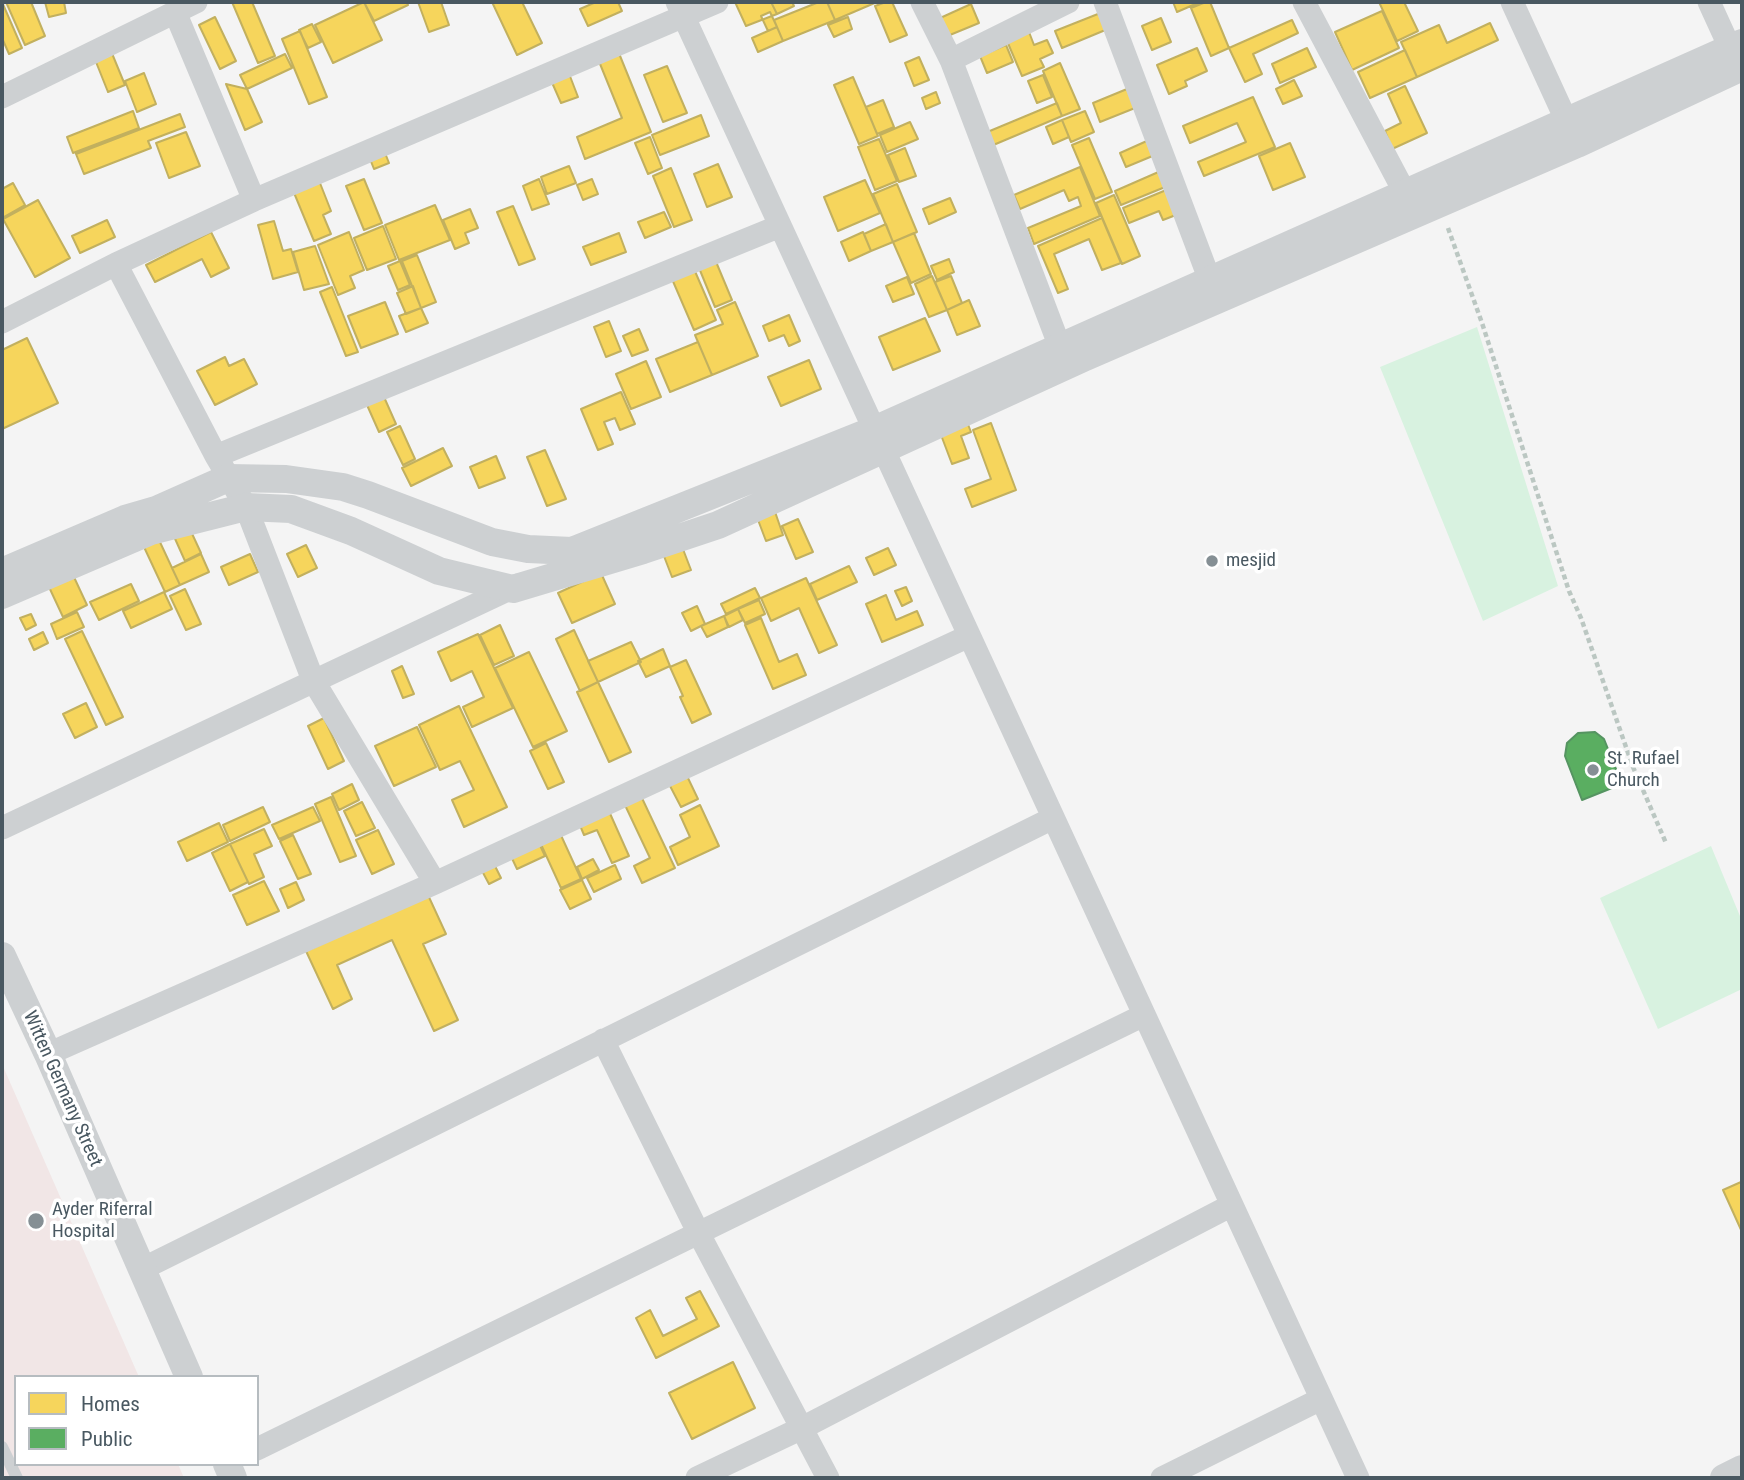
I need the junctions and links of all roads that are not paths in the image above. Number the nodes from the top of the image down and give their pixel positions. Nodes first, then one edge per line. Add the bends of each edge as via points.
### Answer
1 (196, 2) edge
2 (717, 2) edge
3 (922, 2) edge
4 (1068, 2) edge
5 (1105, 2) edge
6 (1304, 2) edge
7 (1512, 2) edge
8 (1709, 2) edge
9 (680, 9) edge
10 (175, 12) junction
11 (1738, 53) edge
12 (951, 60) junction
13 (2, 97) edge
14 (1572, 133) junction
15 (1405, 193) junction
16 (254, 200) junction
17 (780, 226) junction
18 (116, 264) junction
19 (1214, 289) junction
20 (2, 322) edge
21 (1063, 356) junction
22 (879, 440) junction
23 (222, 467) junction
24 (246, 507) junction
25 (572, 551) junction
26 (2, 572) edge
27 (513, 589) junction
28 (2, 595) edge
29 (970, 636) junction
30 (313, 680) junction
31 (1054, 818) junction
32 (2, 828) edge
33 (435, 883) junction
34 (2, 956) edge
35 (1144, 1015) junction
36 (603, 1040) junction
37 (48, 1054) junction
38 (1232, 1205) junction
39 (698, 1232) junction
40 (142, 1269) junction
41 (188, 1375) edge
42 (1321, 1399) junction
43 (802, 1428) junction
44 (2, 1447) edge
45 (259, 1448) edge
46 (1742, 1469) edge
47 (17, 1478) edge
48 (696, 1478) edge
49 (828, 1478) edge
50 (1162, 1478) edge
51 (1358, 1478) edge
52 (1724, 1478) edge

1 - 10 street
2 - 9 street
3 - 12 street
4 - 12 street
5 - 19 street
6 - 15 street
7 - 14 street
8 - 11 street
9 - 16 street
9 - 17 street
10 - 13 street
10 - 16 street
11 - 14 street
12 - 21 street
14 - 15 street
14 - 19 street via 1440,204
15 - 19 street
16 - 18 street
17 - 22 street
17 - 23 street
18 - 20 street
18 - 23 street
19 - 21 street
21 - 22 street
22 - 25 street
22 - 27 street via 718,525
22 - 29 street
23 - 24 street
23 - 25 street via 342,487 492,542
23 - 26 street via 156,510
24 - 27 street via 291,509 439,571
24 - 28 street via 151,531
24 - 30 street
25 - 27 street
27 - 30 street
29 - 31 street
29 - 33 street
30 - 32 street
30 - 33 street
31 - 35 street
31 - 36 street
33 - 37 street
34 - 37 street, Witten Germany Street
35 - 38 street
35 - 39 street
36 - 39 street
36 - 40 street
37 - 40 street, Witten Germany Street
38 - 42 street
38 - 43 street
39 - 43 street
39 - 45 street
40 - 41 street, Witten Germany Street
42 - 50 street
42 - 51 street
43 - 48 street
43 - 49 street
44 - 47 lane
46 - 52 street

